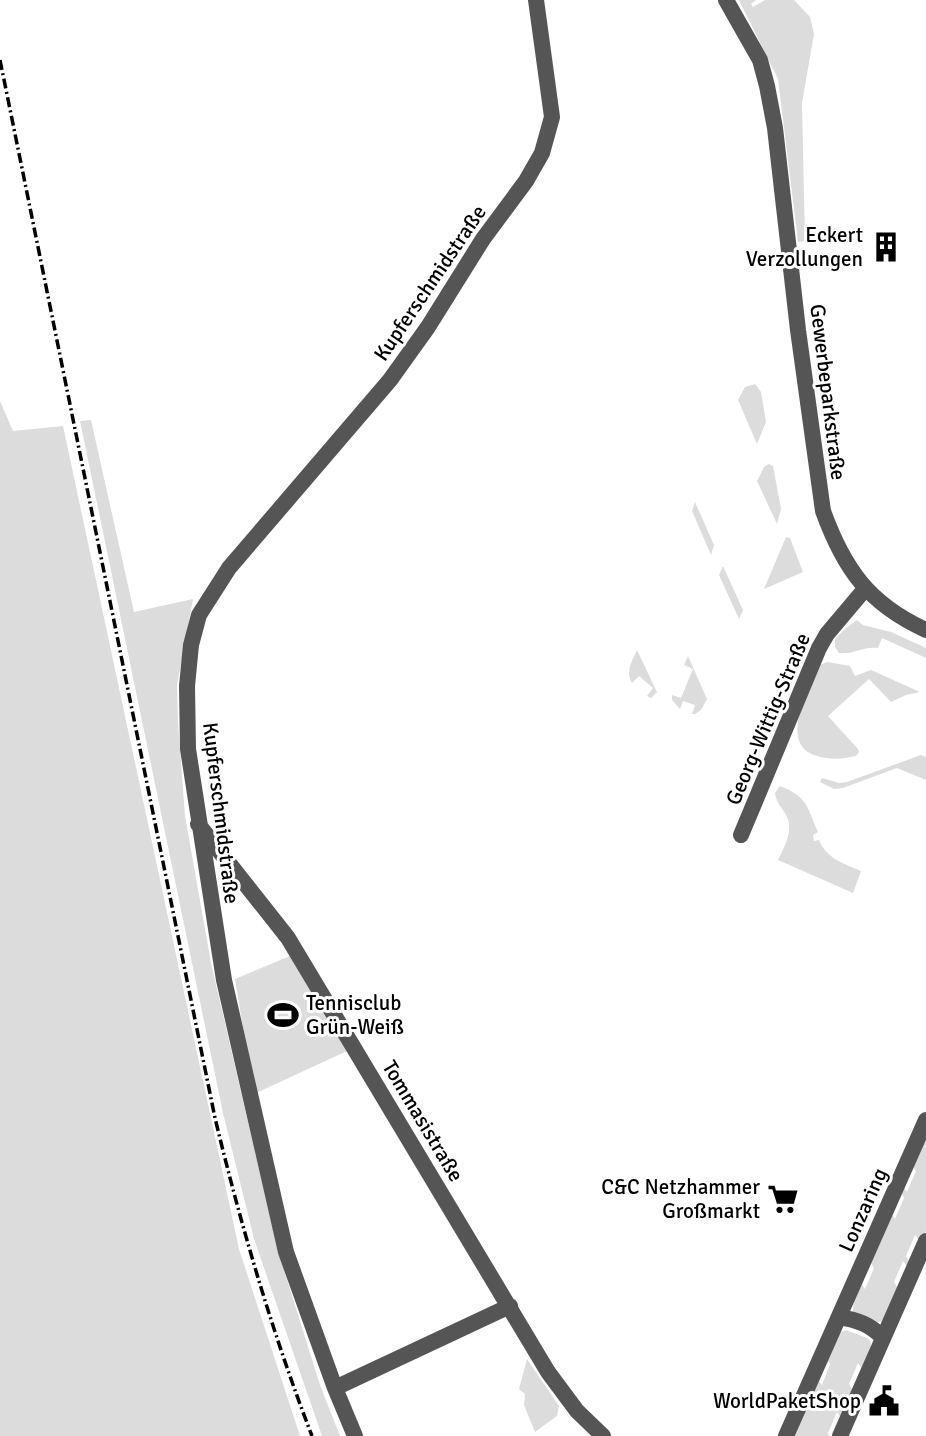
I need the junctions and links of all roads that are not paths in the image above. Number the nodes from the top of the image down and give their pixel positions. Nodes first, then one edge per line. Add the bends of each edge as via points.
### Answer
1 (536, 0) edge
2 (726, 0) edge
3 (865, 589) junction
4 (926, 630) edge
5 (198, 824) junction
6 (741, 835) dead end
7 (926, 1120) edge
8 (926, 1241) edge
9 (510, 1306) junction
10 (839, 1317) junction
11 (883, 1338) junction
12 (335, 1388) junction
13 (355, 1436) edge
14 (603, 1436) edge
15 (786, 1436) edge
16 (840, 1436) edge

1 - 5 street, Kupferschmidstraße via 552,117 542,153 527,181 390,380 229,568 199,615 187,686 188,749
2 - 3 street, Gewerbeparkstraße via 760,60 775,128 823,511 848,567
3 - 4 street, Gewerbeparkstraße via 889,610
3 - 6 street, Georg-Wittig-Straße via 819,648
5 - 9 street, Tommasistraße via 288,938
5 - 12 street, Kupferschmidstraße via 224,980 286,1252
7 - 10 street, Lonzaring
8 - 11 street
9 - 12 street
9 - 14 street, Tommasistraße via 562,1392
10 - 11 street via 863,1323
10 - 15 street, Lonzaring
11 - 16 street
12 - 13 street, Kupferschmidstraße

